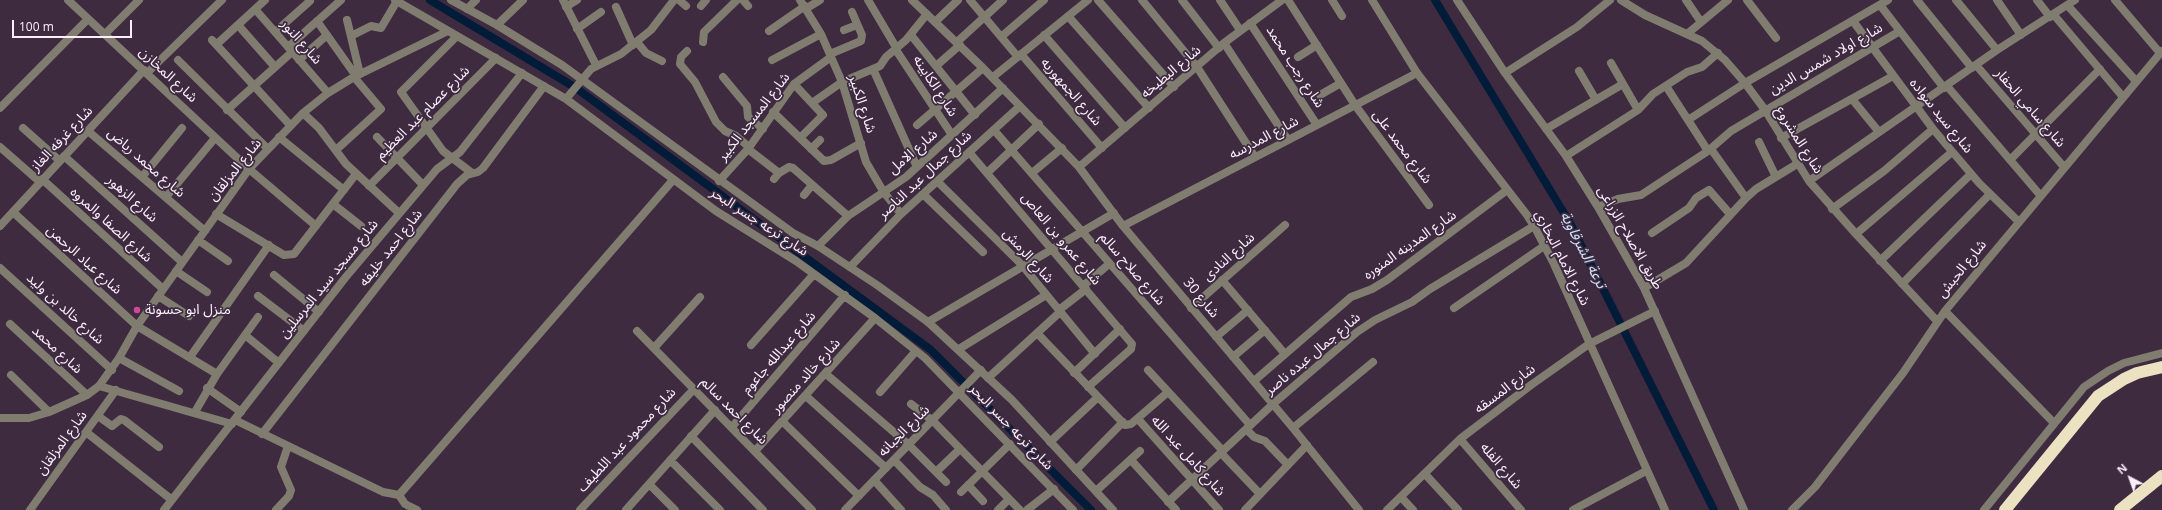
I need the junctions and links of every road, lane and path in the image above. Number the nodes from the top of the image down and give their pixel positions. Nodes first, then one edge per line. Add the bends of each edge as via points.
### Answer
1 (68, 0) edge
2 (138, 0) edge
3 (222, 0) edge
4 (265, 0) edge
5 (341, 0) edge
6 (396, 0) edge
7 (451, 0) edge
8 (476, 0) edge
9 (523, 0) edge
10 (577, 0) edge
11 (674, 0) edge
12 (679, 0) edge
13 (737, 0) edge
14 (820, 0) edge
15 (868, 0) edge
16 (912, 0) edge
17 (958, 0) edge
18 (970, 0) edge
19 (1002, 0) edge
20 (1044, 0) edge
21 (1098, 0) edge
22 (1142, 0) edge
23 (1182, 0) edge
24 (1220, 0) edge
25 (1282, 0) edge
26 (1288, 0) edge
27 (1332, 0) edge
28 (1372, 0) edge
29 (1457, 0) edge
30 (1610, 0) edge
31 (1621, 0) edge
32 (1686, 0) edge
33 (1728, 0) edge
34 (1747, 0) edge
35 (1888, 0) edge
36 (1917, 0) edge
37 (1956, 0) edge
38 (1997, 0) edge
39 (2037, 0) edge
40 (2115, 0) edge
41 (310, 1) dead end
42 (1083, 1) edge
43 (565, 3) edge
44 (1719, 3) edge
45 (2072, 3) edge
46 (804, 5) edge
47 (1880, 5) junction
48 (686, 6) dead end
49 (616, 7) dead end
50 (467, 8) junction
51 (255, 9) junction
52 (601, 12) dead end
53 (852, 12) dead end
54 (927, 14) junction
55 (1068, 16) junction
56 (1342, 16) dead end
57 (2052, 16) junction
58 (984, 17) junction
59 (88, 19) junction
60 (347, 20) dead end
61 (317, 21) junction
62 (1853, 21) junction
63 (935, 22) junction
64 (1701, 22) junction
65 (1250, 23) junction
66 (238, 25) junction
67 (497, 25) junction
68 (857, 25) junction
69 (577, 29) junction
70 (844, 30) dead end
71 (1240, 30) junction
72 (448, 31) junction
73 (768, 31) dead end
74 (1900, 31) junction
75 (276, 32) junction
76 (105, 34) junction
77 (821, 34) junction
78 (1687, 34) junction
79 (327, 35) junction
80 (911, 35) junction
81 (1044, 35) junction
82 (2021, 35) junction
83 (351, 36) junction
84 (457, 36) junction
85 (1001, 37) junction
86 (1776, 38) dead end
87 (703, 42) dead end
88 (635, 44) junction
89 (958, 44) junction
90 (1317, 45) junction
91 (1222, 46) junction
92 (1872, 47) junction
93 (290, 49) junction
94 (897, 50) junction
95 (1997, 50) junction
96 (687, 51) dead end
97 (2161, 52) edge
98 (1718, 53) junction
99 (830, 55) junction
100 (1019, 55) junction
101 (1298, 57) dead end
102 (496, 58) junction
103 (178, 60) dead end
104 (300, 60) junction
105 (772, 60) dead end
106 (662, 61) dead end
107 (1611, 63) dead end
108 (596, 65) junction
109 (936, 66) junction
110 (275, 67) junction
111 (1197, 67) junction
112 (1974, 67) junction
113 (983, 68) junction
114 (873, 69) junction
115 (2100, 69) junction
116 (146, 71) junction
117 (1580, 71) dead end
118 (522, 72) junction
119 (1417, 73) junction
120 (1505, 73) junction
121 (357, 76) junction
122 (1893, 76) junction
123 (992, 77) junction
124 (723, 78) dead end
125 (2136, 80) junction
126 (581, 81) junction
127 (842, 82) junction
128 (1341, 82) junction
129 (1745, 82) junction
130 (794, 84) junction
131 (1623, 84) junction
132 (254, 86) junction
133 (544, 86) junction
134 (1174, 86) junction
135 (1666, 86) junction
136 (1946, 87) junction
137 (1003, 88) junction
138 (956, 91) junction
139 (328, 93) junction
140 (1320, 96) dead end
141 (2123, 96) junction
142 (568, 97) junction
143 (1852, 99) junction
144 (1596, 100) junction
145 (812, 103) junction
146 (1354, 105) junction
147 (1020, 106) junction
148 (1916, 107) junction
149 (0, 108) edge
150 (1149, 108) junction
151 (227, 110) junction
152 (935, 110) junction
153 (1638, 110) junction
154 (1765, 110) junction
155 (773, 112) junction
156 (303, 113) junction
157 (975, 115) junction
158 (1688, 120) junction
159 (1039, 124) junction
160 (290, 125) junction
161 (917, 125) dead end
162 (1317, 125) junction
163 (23, 128) dead end
164 (182, 128) dead end
165 (427, 128) junction
166 (1125, 128) junction
167 (763, 129) junction
168 (1546, 129) junction
169 (1933, 129) junction
170 (88, 130) junction
171 (994, 130) junction
172 (1879, 132) junction
173 (952, 135) junction
174 (2036, 135) junction
175 (280, 137) junction
176 (377, 137) dead end
177 (215, 138) junction
178 (800, 138) junction
179 (1781, 138) junction
180 (820, 140) dead end
181 (1288, 140) junction
182 (1759, 142) dead end
183 (861, 143) junction
184 (0, 147) edge
185 (748, 148) junction
186 (811, 148) junction
187 (1062, 148) junction
188 (1102, 148) junction
189 (268, 149) junction
190 (336, 150) junction
191 (1012, 150) junction
192 (1710, 150) junction
193 (969, 152) junction
194 (1952, 152) junction
195 (1566, 156) junction
196 (1255, 157) junction
197 (62, 158) junction
198 (397, 158) junction
199 (452, 159) junction
200 (2010, 160) junction
201 (1797, 164) junction
202 (917, 167) junction
203 (1079, 167) junction
204 (2064, 167) junction
205 (249, 169) junction
206 (472, 173) junction
207 (987, 173) junction
208 (1032, 173) junction
209 (356, 174) junction
210 (1971, 174) junction
211 (142, 177) junction
212 (1776, 177) junction
213 (673, 180) junction
214 (937, 180) junction
215 (41, 181) junction
216 (719, 181) junction
217 (1809, 181) junction
218 (423, 185) junction
219 (812, 185) junction
220 (369, 186) junction
221 (344, 190) junction
222 (1507, 190) junction
223 (883, 191) junction
224 (923, 194) junction
225 (1990, 194) junction
226 (804, 195) dead end
227 (2040, 195) junction
228 (166, 197) junction
229 (1746, 198) junction
230 (333, 204) junction
231 (1429, 205) dead end
232 (1598, 207) junction
233 (1832, 209) junction
234 (13, 212) junction
235 (399, 213) junction
236 (1114, 213) junction
237 (216, 214) junction
238 (901, 214) junction
239 (1730, 214) junction
240 (848, 216) junction
241 (2018, 221) junction
242 (1285, 225) dead end
243 (0, 226) edge
244 (316, 226) junction
245 (361, 226) dead end
246 (1123, 226) junction
247 (1534, 226) junction
248 (205, 231) junction
249 (1082, 231) junction
250 (1652, 233) dead end
251 (1856, 234) junction
252 (198, 240) junction
253 (269, 245) junction
254 (818, 246) junction
255 (1544, 246) junction
256 (1052, 248) junction
257 (983, 252) dead end
258 (228, 261) dead end
259 (1880, 261) junction
260 (182, 262) junction
261 (1109, 264) junction
262 (1022, 265) junction
263 (850, 267) junction
264 (0, 268) edge
265 (176, 271) junction
266 (814, 274) junction
267 (274, 275) dead end
268 (1222, 280) junction
269 (1902, 284) junction
270 (1085, 288) junction
271 (1644, 288) junction
272 (207, 292) dead end
273 (160, 293) junction
274 (845, 295) junction
275 (1046, 295) junction
276 (258, 296) dead end
277 (700, 297) dead end
278 (1191, 308) junction
279 (1454, 308) dead end
280 (1248, 310) junction
281 (1060, 311) junction
282 (1655, 311) junction
283 (1945, 311) junction
284 (319, 312) junction
285 (189, 316) dead end
286 (258, 317) dead end
287 (875, 318) junction
288 (1937, 321) junction
289 (928, 322) junction
290 (10, 324) dead end
291 (137, 326) junction
292 (1120, 329) junction
293 (1265, 330) junction
294 (304, 331) junction
295 (637, 331) dead end
296 (1037, 333) junction
297 (245, 336) junction
298 (1216, 337) junction
299 (1588, 344) junction
300 (751, 345) dead end
301 (654, 348) junction
302 (960, 349) junction
303 (916, 351) junction
304 (2162, 353) edge
305 (1095, 354) junction
306 (1285, 354) junction
307 (190, 357) junction
308 (119, 358) junction
309 (1233, 358) junction
310 (1373, 362) dead end
311 (279, 364) junction
312 (2162, 367) edge
313 (112, 370) junction
314 (981, 370) junction
315 (1148, 370) dead end
316 (1074, 373) junction
317 (217, 374) junction
318 (826, 374) junction
319 (11, 376) dead end
320 (988, 378) junction
321 (1254, 381) junction
322 (99, 386) junction
323 (1088, 387) junction
324 (207, 388) junction
325 (694, 389) junction
326 (116, 390) junction
327 (179, 391) dead end
328 (963, 391) junction
329 (880, 392) dead end
330 (1168, 392) junction
331 (87, 395) junction
332 (806, 396) junction
333 (1098, 397) junction
334 (911, 404) dead end
335 (1273, 404) junction
336 (715, 410) junction
337 (49, 412) junction
338 (195, 412) junction
339 (241, 412) junction
340 (98, 416) junction
341 (0, 418) edge
342 (1138, 419) junction
343 (933, 421) junction
344 (233, 422) junction
345 (782, 422) junction
346 (1124, 423) junction
347 (2054, 423) junction
348 (732, 426) junction
349 (1248, 427) junction
350 (1293, 428) junction
351 (86, 432) junction
352 (262, 434) junction
353 (691, 436) junction
354 (1460, 439) junction
355 (1050, 442) junction
356 (1010, 444) junction
357 (909, 445) junction
358 (1307, 445) junction
359 (288, 446) junction
360 (159, 447) dead end
361 (960, 449) junction
362 (756, 450) junction
363 (1140, 451) dead end
364 (1222, 452) junction
365 (670, 460) junction
366 (894, 460) junction
367 (1131, 460) junction
368 (1288, 465) junction
369 (886, 468) junction
370 (1076, 470) junction
371 (1646, 471) junction
372 (936, 472) junction
373 (982, 472) junction
374 (1425, 474) junction
375 (2162, 476) edge
376 (874, 480) junction
377 (1192, 480) junction
378 (946, 482) dead end
379 (648, 484) junction
380 (968, 485) junction
381 (1054, 489) junction
382 (1096, 491) junction
383 (961, 492) dead end
384 (1260, 494) junction
385 (399, 495) junction
386 (859, 496) junction
387 (1401, 497) junction
388 (1009, 499) junction
389 (172, 500) junction
390 (983, 501) dead end
391 (1172, 507) edge
392 (628, 509) edge
393 (850, 509) edge
394 (30, 510) edge
395 (164, 510) edge
396 (276, 510) edge
397 (417, 510) edge
398 (580, 510) edge
399 (675, 510) edge
400 (720, 510) edge
401 (763, 510) edge
402 (812, 510) edge
403 (901, 510) edge
404 (946, 510) edge
405 (998, 510) edge
406 (1020, 510) edge
407 (1027, 510) edge
408 (1073, 510) edge
409 (1113, 510) edge
410 (1219, 510) edge
411 (1245, 510) edge
412 (1359, 510) edge
413 (1387, 510) edge
414 (1413, 510) edge
415 (1458, 510) edge
416 (1521, 510) edge
417 (1573, 510) edge
418 (1665, 510) edge
419 (1744, 510) edge
420 (1792, 510) edge
421 (1984, 510) edge
422 (2005, 510) edge
423 (2120, 510) edge

1 - 59 street, شارع المخازن
2 - 76 street
3 - 116 street, شارع غرفه الغاز
4 - 51 street
5 - 61 street
6 - 72 street, شارع ترعه جسر البحر
6 - 83 street via 381,28 371,26
7 - 50 street, شارع ترعه جسر البحر
8 - 50 street
9 - 67 street
10 - 43 street
11 - 88 street via 655,26
12 - 48 street
13 - 87 street via 704,32
14 - 46 street
15 - 94 street, شارع الكابينه
16 - 54 street
17 - 63 street
18 - 58 street
19 - 58 street
20 - 85 street
21 - 134 street
22 - 111 street
23 - 91 street
24 - 71 street
25 - 65 street, شارع البطيخه
26 - 90 street, شارع محمد على
27 - 56 street
28 - 119 street, شارع الامام البخاري
29 - 120 street, طريق الاصلاح الزراعى
30 - 120 street via 1577,27
31 - 78 street, شارع المشروع via 1645,15
32 - 64 street
33 - 44 street
34 - 86 street
35 - 47 street
36 - 112 street, شارع سامي الحفار
37 - 95 street
38 - 82 street
39 - 57 street
40 - 97 street
41 - 75 street
42 - 55 street
43 - 69 street
44 - 64 street
45 - 57 street
45 - 125 street
46 - 73 street
46 - 77 street, شارع الكبير
47 - 62 street
47 - 74 street
49 - 88 street
50 - 67 street, شارع ترعه جسر البحر
51 - 66 street
51 - 75 street, شارع النور
52 - 69 street
53 - 68 street
54 - 63 street
54 - 80 street
55 - 81 street
55 - 150 street
57 - 82 street
57 - 115 street
58 - 85 street
58 - 89 street
59 - 76 street, شارع المخازن
59 - 149 street
60 - 83 street
61 - 79 street
61 - 93 street
62 - 92 street, شارع سيد سواده
62 - 129 street
63 - 89 street
64 - 78 street
65 - 71 street, شارع البطيخه
65 - 162 street, شارع رجب محمد
66 - 110 street
66 - 132 street via 214,42
67 - 126 street, شارع ترعه جسر البحر
68 - 70 street
68 - 99 street, شارع المسجد الكبير via 862,38 859,43
69 - 108 street
71 - 91 street, شارع البطيخه
72 - 84 street, شارع ترعه جسر البحر
72 - 121 street, شارع المزلقان
74 - 92 street, شارع اولاد شمس الدين
74 - 136 street
75 - 93 street, شارع النور
76 - 116 street, شارع المخازن
77 - 99 street, شارع الكبير
77 - 105 street
78 - 98 street, شارع المشروع
79 - 104 street
79 - 121 street
80 - 94 street
80 - 109 street
81 - 100 street
81 - 166 street
82 - 95 street
83 - 121 street
84 - 102 street, شارع ترعه جسر البحر
84 - 165 street via 401,92
85 - 100 street
88 - 106 street
88 - 108 street via 621,54
89 - 109 street
89 - 113 street
90 - 101 street
90 - 128 street, شارع محمد على
91 - 111 street, شارع البطيخه
91 - 181 street
92 - 122 street, شارع سيد سواده
92 - 154 street, شارع اولاد شمس الدين
93 - 104 street, شارع النور
93 - 110 street
94 - 114 street
94 - 152 street, شارع الكابينه
95 - 112 street
96 - 185 street via 681,57 680,64 690,76 716,122 725,132 736,136
97 - 125 street, شارع الحبش
98 - 129 street, شارع المشروع
98 - 135 street via 1702,67 1687,72
99 - 127 street, شارع الكبير
99 - 130 street, شارع المسجد الكبير
100 - 123 street
100 - 188 street, شارع الجمهوريه
102 - 118 street, شارع ترعه جسر البحر
102 - 165 street, شارع عصام عبد العظيم
103 - 151 street
104 - 139 street, شارع النور
107 - 131 street
108 - 126 street
109 - 138 street
110 - 132 street
111 - 134 street, شارع البطيخه
111 - 196 street
112 - 136 street
112 - 174 street, شارع سامي الحفار
113 - 123 street
113 - 138 street
114 - 127 street
114 - 202 street
115 - 141 street
115 - 174 street
116 - 170 street, شارع غرفه الغاز
116 - 177 street, شارع المخازن
117 - 144 street
118 - 133 street, شارع ترعه جسر البحر
118 - 199 street, شارع مسجد سيد المرسلين
119 - 146 street, شارع المدرسه
119 - 222 street, شارع الامام البخاري
120 - 168 street, طريق الاصلاح الزراعى
121 - 139 street, شارع المزلقان
121 - 190 street via 381,109
122 - 143 street
122 - 148 street, شارع سيد سواده
123 - 137 street
124 - 167 street via 747,106 748,117
125 - 141 street, شارع الحبش
126 - 142 street
126 - 216 street, شارع ترعه جسر البحر
127 - 145 street
127 - 183 street, شارع الكبير
128 - 140 street
128 - 146 street, شارع محمد على
129 - 154 street, شارع المشروع
129 - 158 street
130 - 145 street
130 - 155 street, شارع المسجد الكبير
131 - 144 street
131 - 153 street
132 - 151 street
132 - 160 street
133 - 142 street, شارع ترعه جسر البحر
133 - 206 street, شارع احمد خليفه via 483,168
134 - 150 street, شارع البطيخه
135 - 153 street via 1653,94
135 - 158 street
136 - 148 street
136 - 200 street
137 - 147 street
137 - 157 street, شارع الامل
138 - 152 street
138 - 157 street
139 - 156 street, شارع المزلقان
141 - 204 street, شارع الحبش
142 - 213 street, شارع ترعه جسر البحر
143 - 172 street
143 - 179 street
144 - 168 street
145 - 178 street via 823,117
146 - 162 street, شارع المدرسه
146 - 231 street, شارع محمد على
147 - 159 street, شارع 30
147 - 171 street, شارع جمال عبد الناصر
148 - 169 street, شارع سيد سواده
148 - 172 street
150 - 166 street, شارع البطيخه
151 - 189 street
152 - 161 street
152 - 173 street, شارع الكابينه
153 - 195 street
154 - 179 street, شارع المشروع
154 - 192 street, شارع اولاد شمس الدين via 1731,131
155 - 167 street, شارع المسجد الكبير
155 - 178 street
156 - 160 street, شارع المزلقان
156 - 190 street
157 - 173 street, شارع الامل
158 - 192 street
159 - 187 street, شارع 30
159 - 191 street
160 - 175 street, شارع المزلقان
162 - 181 street, شارع المدرسه
163 - 197 street, شارع الزهور
164 - 211 street
165 - 198 street, شارع عصام عبد العظيم
165 - 199 street via 434,140
166 - 188 street, شارع البطيخه
167 - 185 street, شارع المسجد الكبير
168 - 195 street, طريق الاصلاح الزراعى
169 - 194 street, شارع سيد سواده
169 - 233 street via 1879,175
170 - 197 street, شارع غرفه الغاز
170 - 211 street, شارع محمد رياض
171 - 191 street, شارع صلاح سالم
171 - 193 street, شارع جمال عبد الناصر
172 - 217 street
173 - 202 street, شارع الامل
174 - 200 street
174 - 204 street, شارع سامي الحفار
175 - 189 street, شارع المزلقان
175 - 221 street
176 - 198 street
177 - 205 street, شارع المخازن
177 - 228 street
178 - 186 street
179 - 201 street, شارع المشروع
180 - 186 street
181 - 196 street, شارع المدرسه
182 - 212 street
183 - 186 street via 827,162
183 - 223 street, شارع الكبير via 866,162
184 - 215 street, شارع الصفا والمروه
185 - 216 street, شارع المسجد الكبير
185 - 219 street via 777,176 791,168
187 - 203 street, شارع 30
187 - 208 street
188 - 203 street, شارع البطيخه
189 - 205 street, شارع المزلقان
190 - 209 street
191 - 207 street
191 - 208 street, شارع صلاح سالم
192 - 229 street
192 - 232 street, شارع اولاد شمس الدين via 1641,195 1618,199
193 - 207 street, شارع عمرو بن العاص
193 - 214 street, شارع جمال عبد الناصر
194 - 210 street, شارع سيد سواده
194 - 251 street
195 - 232 street, طريق الاصلاح الزراعى
196 - 246 street, شارع المدرسه
197 - 215 street, شارع غرفه الغاز
197 - 260 street, شارع الزهور
198 - 218 street
198 - 220 street, شارع عصام عبد العظيم
199 - 206 street
199 - 218 street, شارع مسجد سيد المرسلين via 442,165
200 - 227 street
201 - 212 street
201 - 217 street, شارع المشروع
202 - 223 street, شارع الامل via 898,183
203 - 236 street, شارع 30
204 - 227 street, شارع الحبش
205 - 237 street, شارع المزلقان
205 - 244 street, شارع المخازن
206 - 352 street, شارع احمد خليفه via 457,184
207 - 256 street, شارع عمرو بن العاص
208 - 249 street, شارع صلاح سالم
209 - 220 street
209 - 221 street
210 - 225 street, شارع سيد سواده
210 - 259 street
211 - 228 street, شارع محمد رياض
212 - 229 street
213 - 266 street, شارع ترعه جسر البحر
213 - 385 street
214 - 224 street, شارع جمال عبد الناصر
214 - 262 street, شارع الرمش
215 - 234 street, شارع غرفه الغاز
215 - 273 street, شارع الصفا والمروه
216 - 254 street, شارع ترعه جسر البحر via 793,233
217 - 233 street, شارع المشروع
218 - 235 street, شارع مسجد سيد المرسلين
219 - 226 street
219 - 240 street
220 - 235 street
221 - 230 street
222 - 247 street, شارع الامام البخاري
222 - 306 street, شارع المدينه المنوره via 1386,280 1351,297
223 - 238 street, شارع الكبير
223 - 240 street, شارع الامل
224 - 238 street, شارع جمال عبد الناصر
224 - 257 street
225 - 241 street, شارع سيد سواده
225 - 269 street
227 - 241 street, شارع الحبش
228 - 248 street, شارع محمد رياض
229 - 239 street
230 - 244 street
230 - 245 street
232 - 271 street, طريق الاصلاح الزراعى
233 - 251 street, شارع المشروع
234 - 243 street, شارع غرفه الغاز
234 - 291 street, شارع عباد الرحمن
235 - 284 street, شارع مسجد سيد المرسلين
236 - 246 street, شارع 30
236 - 249 street
237 - 248 street, شارع المزلقان
237 - 253 street
238 - 263 street, شارع جمال عبد الناصر
239 - 250 street via 1709,190 1696,198 1689,208
239 - 271 street via 1686,263
240 - 254 street, شارع الامل
241 - 283 street, شارع الحبش
242 - 268 street, شارع النادى
244 - 253 street via 298,251 290,255 284,255
246 - 278 street, شارع 30
247 - 255 street, شارع الامام البخاري
247 - 335 street, شارع جمال عبده ناصر via 1412,302 1366,325
248 - 252 street, شارع المزلقان
249 - 256 street
249 - 261 street, شارع صلاح سالم
251 - 259 street, شارع المشروع
252 - 258 street
252 - 260 street, شارع المزلقان
253 - 307 street
254 - 263 street, شارع ترعه جسر البحر
255 - 279 street
255 - 299 street, شارع الامام البخاري
256 - 262 street
256 - 270 street, شارع عمرو بن العاص
259 - 269 street, شارع المشروع
260 - 265 street, شارع المزلقان
261 - 270 street
261 - 349 street, شارع صلاح سالم
262 - 275 street, شارع الرمش
262 - 289 street
263 - 289 street, شارع ترعه جسر البحر
264 - 313 street, شارع خالد بن وليد
265 - 272 street
265 - 273 street, شارع المزلقان
266 - 274 street, شارع ترعه جسر البحر
266 - 300 street
267 - 284 street
268 - 278 street, شارع النادى
268 - 280 street
269 - 288 street, شارع المشروع
270 - 281 street
270 - 292 street, شارع عمرو بن العاص
271 - 282 street, طريق الاصلاح الزراعى
273 - 285 street, شارع الصفا والمروه
273 - 291 street, شارع المزلقان
274 - 287 street, شارع ترعه جسر البحر
274 - 348 street, شارع عبدالله جاعوم
275 - 281 street, شارع الرمش
275 - 302 street
276 - 294 street
277 - 301 street
278 - 298 street, شارع 30
280 - 293 street
280 - 298 street
281 - 296 street
281 - 305 street, شارع الرمش
282 - 299 street, شارع المسقه
282 - 419 street, طريق الاصلاح الزراعى
283 - 288 street, شارع الحبش
283 - 347 street
284 - 294 street, شارع مسجد سيد المرسلين
286 - 297 street
287 - 303 street, شارع ترعه جسر البحر
287 - 318 street, شارع خالد منصور
288 - 420 street, شارع الحبش via 1903,373 1815,487
289 - 302 street, شارع ترعه جسر البحر
290 - 331 street, شارع محمد
291 - 307 street, شارع عباد الرحمن
291 - 308 street, شارع المزلقان
292 - 305 street
292 - 323 street, شارع عمرو بن العاص via 1132,344 1131,350
293 - 306 street
293 - 309 street
294 - 311 street, شارع مسجد سيد المرسلين
295 - 301 street, شارع احمد سالم
296 - 316 street
296 - 320 street
297 - 311 street
297 - 317 street
298 - 309 street, شارع 30
299 - 354 street, شارع المسقه
299 - 371 street, شارع الامام البخاري
301 - 325 street, شارع احمد سالم
302 - 314 street, شارع ترعه جسر البحر
303 - 328 street, شارع ترعه جسر البحر
303 - 329 street
304 - 347 street via 2124,363 2095,379 2084,387
305 - 316 street
306 - 321 street, شارع المدينه المنوره
307 - 317 street, شارع عباد الرحمن
308 - 313 street, شارع المزلقان
308 - 327 street
309 - 321 street, شارع 30
310 - 350 street
311 - 339 street, شارع مسجد سيد المرسلين
312 - 422 highway via 2124,379 2098,396
313 - 322 street, شارع المزلقان
314 - 320 street, شارع ترعه جسر البحر
314 - 328 street, شارع الجبانه
315 - 330 street
316 - 323 street
317 - 324 street
318 - 332 street, شارع خالد منصور
318 - 357 street
319 - 337 street
320 - 355 street, شارع ترعه جسر البحر
321 - 335 street, شارع 30
322 - 326 street
322 - 331 street, شارع المزلقان
323 - 333 street
324 - 338 street
324 - 339 street
325 - 336 street, شارع احمد سالم
325 - 398 street, شارع محمود عبد اللطيف
326 - 338 street
326 - 340 street, شارع المزلقان
328 - 343 street, شارع الجبانه
328 - 356 street, شارع ترعه جسر البحر
330 - 342 street
330 - 364 street
331 - 337 street, شارع المزلقان
332 - 345 street, شارع خالد منصور
332 - 369 street
333 - 346 street
333 - 355 street
334 - 343 street
335 - 349 street, شارع جمال عبده ناصر
335 - 350 street, شارع 30
336 - 348 street, شارع احمد سالم
336 - 353 street
337 - 341 street, شارع المزلقان via 29,418
338 - 344 street
339 - 344 street, شارع مسجد سيد المرسلين
340 - 351 street, شارع المزلقان
340 - 360 street via 112,426 121,419 124,420
342 - 346 street via 1130,425
342 - 377 street, شارع كامل عبد الله
343 - 357 street, شارع الجبانه
343 - 361 street
344 - 352 street
344 - 389 street, شارع مسجد سيد المرسلين
345 - 362 street, شارع خالد منصور
345 - 386 street
346 - 370 street
347 - 421 street
348 - 362 street, شارع احمد سالم
349 - 364 street, شارع جمال عبده ناصر
349 - 368 street, شارع صلاح سالم via 1254,437 1265,441
350 - 358 street, شارع 30
351 - 389 street
351 - 394 street, شارع المزلقان
352 - 359 street
353 - 365 street
353 - 401 street
354 - 374 street, شارع المسقه
354 - 416 street, شارع الفله
355 - 370 street, شارع ترعه جسر البحر
356 - 373 street
356 - 381 street, شارع ترعه جسر البحر
357 - 366 street, شارع الجبانه
357 - 372 street
358 - 368 street
358 - 412 street, شارع 30
359 - 385 street via 383,492
359 - 396 street via 281,468 291,490 287,499
361 - 372 street
361 - 373 street
362 - 402 street, شارع احمد سالم
363 - 367 street
364 - 377 street, شارع جمال عبده ناصر
364 - 384 street
365 - 379 street
365 - 400 street
366 - 369 street, شارع الجبانه
366 - 404 street via 920,487 934,495
367 - 382 street
367 - 391 street
368 - 384 street
369 - 376 street, شارع الجبانه
370 - 382 street, شارع ترعه جسر البحر
371 - 417 street
371 - 418 street, شارع الامام البخاري
372 - 378 street
373 - 380 street
373 - 388 street
374 - 387 street, شارع المسقه
374 - 415 street
375 - 423 highway
376 - 386 street, شارع الجبانه
376 - 403 street
377 - 391 street, شارع جمال عبده ناصر
377 - 410 street, شارع كامل عبد الله
379 - 392 street
379 - 399 street
380 - 383 street
380 - 390 street
381 - 407 street
381 - 408 street, شارع ترعه جسر البحر
382 - 409 street, شارع ترعه جسر البحر
384 - 411 street
385 - 397 street via 405,504
386 - 393 street, شارع الجبانه
387 - 413 street, شارع المسقه
387 - 414 street
388 - 405 street
388 - 406 street
389 - 395 street, شارع مسجد سيد المرسلين

